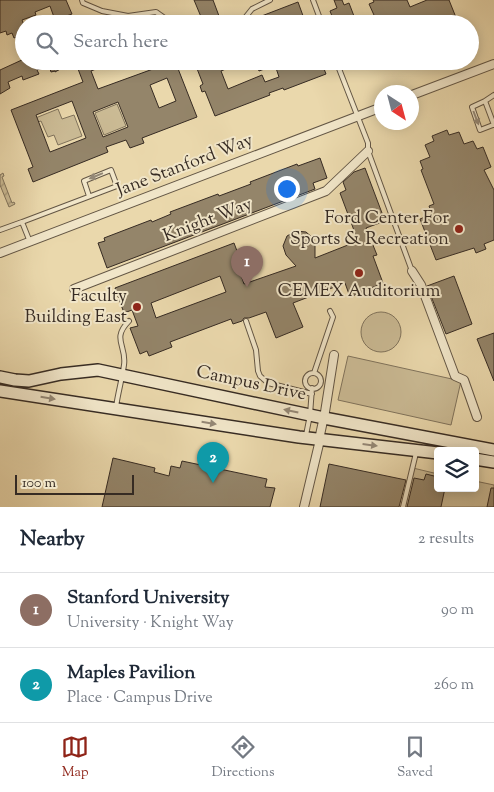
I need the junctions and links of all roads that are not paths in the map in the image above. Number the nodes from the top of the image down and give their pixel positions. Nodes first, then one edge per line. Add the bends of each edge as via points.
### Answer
1 (82, 0) edge
2 (270, 0) edge
3 (313, 0) edge
4 (123, 15) edge
5 (135, 15) edge
6 (160, 15) edge
7 (248, 15) edge
8 (319, 15) edge
9 (494, 64) edge
10 (339, 70) edge
11 (478, 70) edge
12 (479, 70) edge
13 (419, 92) edge
14 (494, 95) edge
15 (485, 101) junction
16 (374, 109) edge
17 (356, 116) junction
18 (494, 125) edge
19 (368, 151) junction
20 (89, 196) junction
21 (22, 222) junction
22 (0, 230) edge
23 (30, 242) junction
24 (0, 253) edge
25 (412, 271) joint
26 (74, 289) dead end
27 (330, 310) dead end
28 (128, 321) dead end
29 (246, 321) dead end
30 (334, 355) dead end
31 (314, 373) junction
32 (122, 375) junction
33 (0, 377) edge
34 (312, 388) junction
35 (0, 391) edge
36 (312, 394) junction
37 (115, 408) junction
38 (325, 412) dead end
39 (310, 415) junction
40 (477, 417) dead end
41 (323, 421) dead end
42 (305, 437) junction
43 (494, 450) edge
44 (417, 451) junction
45 (434, 453) edge
46 (479, 460) edge
47 (494, 462) edge
48 (304, 507) edge
49 (403, 507) edge

1 - 4 lane via 102,11
2 - 7 lane via 255,6
3 - 8 lane
5 - 6 lane via 156,12
9 - 12 street
10 - 17 lane
11 - 13 street
14 - 15 lane
15 - 18 lane
15 -> 18 lane via 472,107 480,130
16 - 17 street, Jane Stanford Way
17 - 19 lane via 368,143
17 - 23 street, Jane Stanford Way
19 - 25 lane
19 - 26 street, Knight Way via 326,191
20 -> 20 lane via 117,186 111,170 84,181
20 - 21 lane
21 - 22 lane
21 - 23 lane
23 - 24 street, Jane Stanford Way
25 - 40 street via 421,285 455,376 464,380
27 - 31 lane via 333,317
28 - 32 lane via 119,338 125,362
29 - 36 lane via 256,350 260,376 268,383
30 - 38 street
31 - 34 lane via 320,382
31 - 34 lane via 307,375 305,380
32 - 33 street, Campus Drive via 98,370 29,381
32 - 37 lane
39 -> 32 street, Campus Drive
34 - 36 lane
35 -> 37 street
36 - 39 lane
37 -> 42 street
39 - 42 lane
39 - 43 street, Campus Drive
41 - 48 street
42 -> 44 street
44 - 45 street
44 - 49 lane
46 - 47 street

